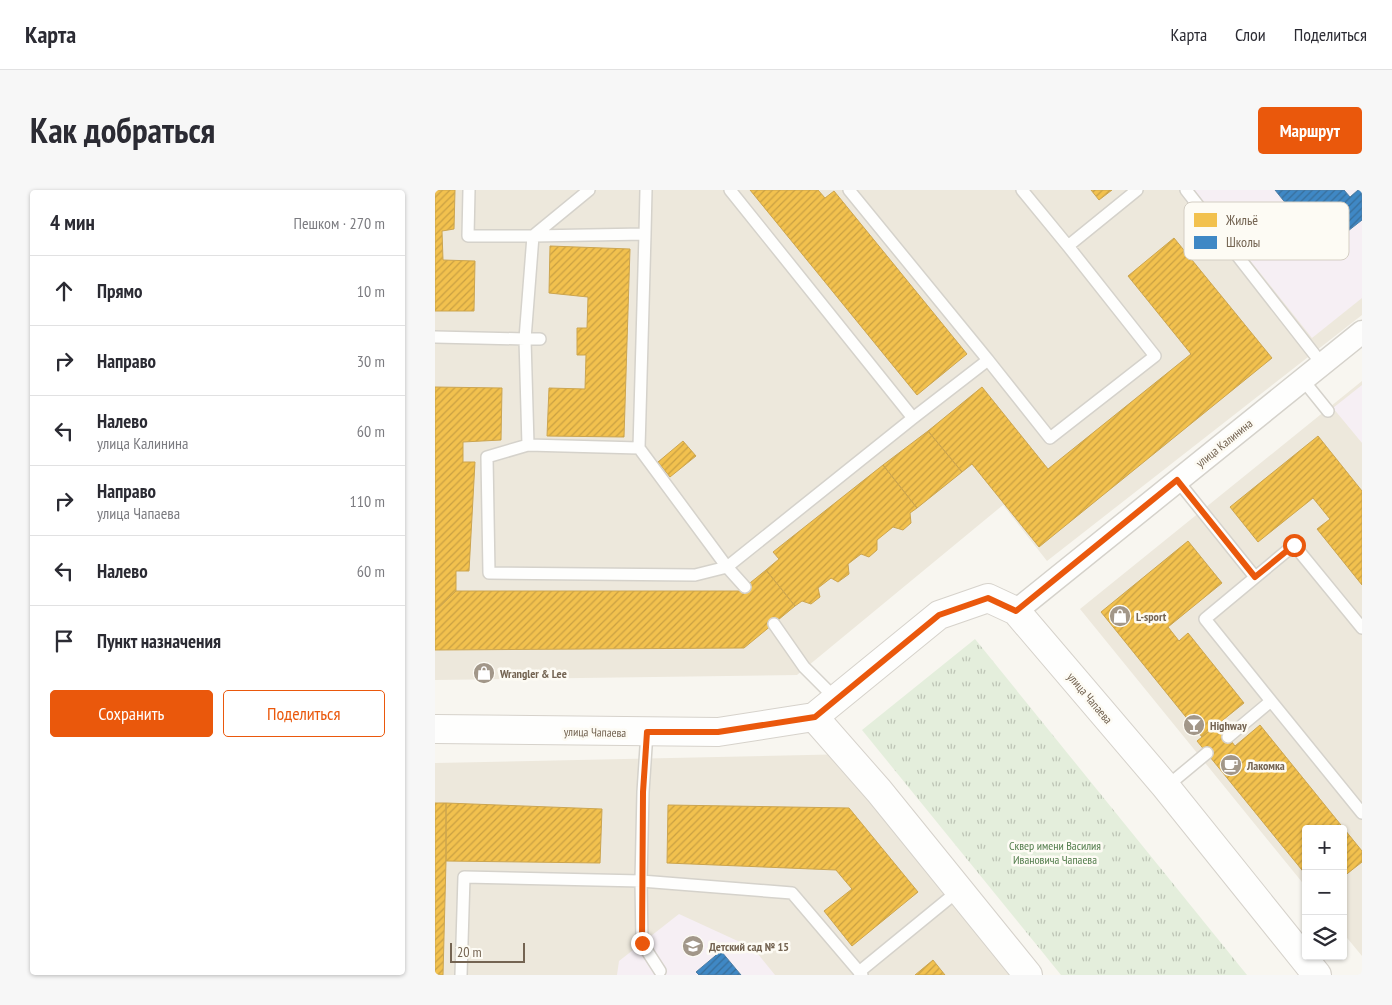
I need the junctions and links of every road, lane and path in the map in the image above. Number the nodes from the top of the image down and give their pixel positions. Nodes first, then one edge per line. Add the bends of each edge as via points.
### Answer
1 (469, 190) edge
2 (589, 190) edge
3 (646, 190) edge
4 (730, 190) edge
5 (849, 190) edge
6 (1022, 190) edge
7 (1137, 190) edge
8 (1186, 190) edge
9 (1195, 202) edge
10 (645, 234) junction
11 (533, 236) junction
12 (1068, 246) junction
13 (1241, 260) edge
14 (1362, 332) edge
15 (435, 337) edge
16 (525, 339) junction
17 (540, 339) dead end
18 (988, 360) junction
19 (1322, 364) junction
20 (1303, 380) junction
21 (1328, 411) dead end
22 (913, 418) junction
23 (528, 445) junction
24 (639, 448) junction
25 (1177, 480) junction
26 (727, 567) junction
27 (1255, 577) junction
28 (745, 587) dead end
29 (1016, 611) junction
30 (774, 624) dead end
31 (1362, 628) edge
32 (835, 699) junction
33 (1271, 701) junction
34 (815, 717) junction
35 (435, 729) edge
36 (647, 732) junction
37 (1228, 736) dead end
38 (1207, 753) dead end
39 (1167, 787) junction
40 (1362, 813) edge
41 (641, 881) junction
42 (958, 891) junction
43 (660, 971) dead end
44 (861, 974) edge
45 (461, 975) edge
46 (1028, 975) edge
47 (1317, 975) edge

1 - 11 lane via 468,236
2 - 11 lane
3 - 10 lane
4 - 22 lane
5 - 18 lane
6 - 12 lane
7 - 12 lane
8 - 9 lane
10 - 11 lane
10 - 24 lane
11 - 16 lane
12 - 18 lane via 1155,356 1050,438
13 - 19 lane
14 - 19 street, улица Калинина
15 - 16 lane
16 - 17 lane
16 - 23 lane
18 - 22 lane
19 - 20 street, улица Калинина
20 - 21 lane
20 - 25 street, улица Калинина
22 - 26 lane
23 - 24 lane
23 - 26 lane via 487,457 489,573 695,575
24 - 26 lane
25 - 27 lane
25 - 29 street, улица Калинина
26 - 28 lane
27 - 31 lane via 1294,545
27 - 33 lane via 1205,619
29 - 32 street, улица Чапаева via 988,598 939,615
29 - 39 street, улица Чапаева
30 - 32 lane via 804,667
32 - 34 street, улица Чапаева
33 - 37 lane
33 - 40 lane
34 - 36 street, улица Чапаева via 718,732
34 - 42 street
35 - 36 street, улица Чапаева
36 - 41 lane
38 - 39 lane
39 - 47 street, улица Чапаева
41 - 43 lane via 642,943
41 - 44 lane via 792,893
41 - 45 lane via 464,877
42 - 44 lane
42 - 46 street

